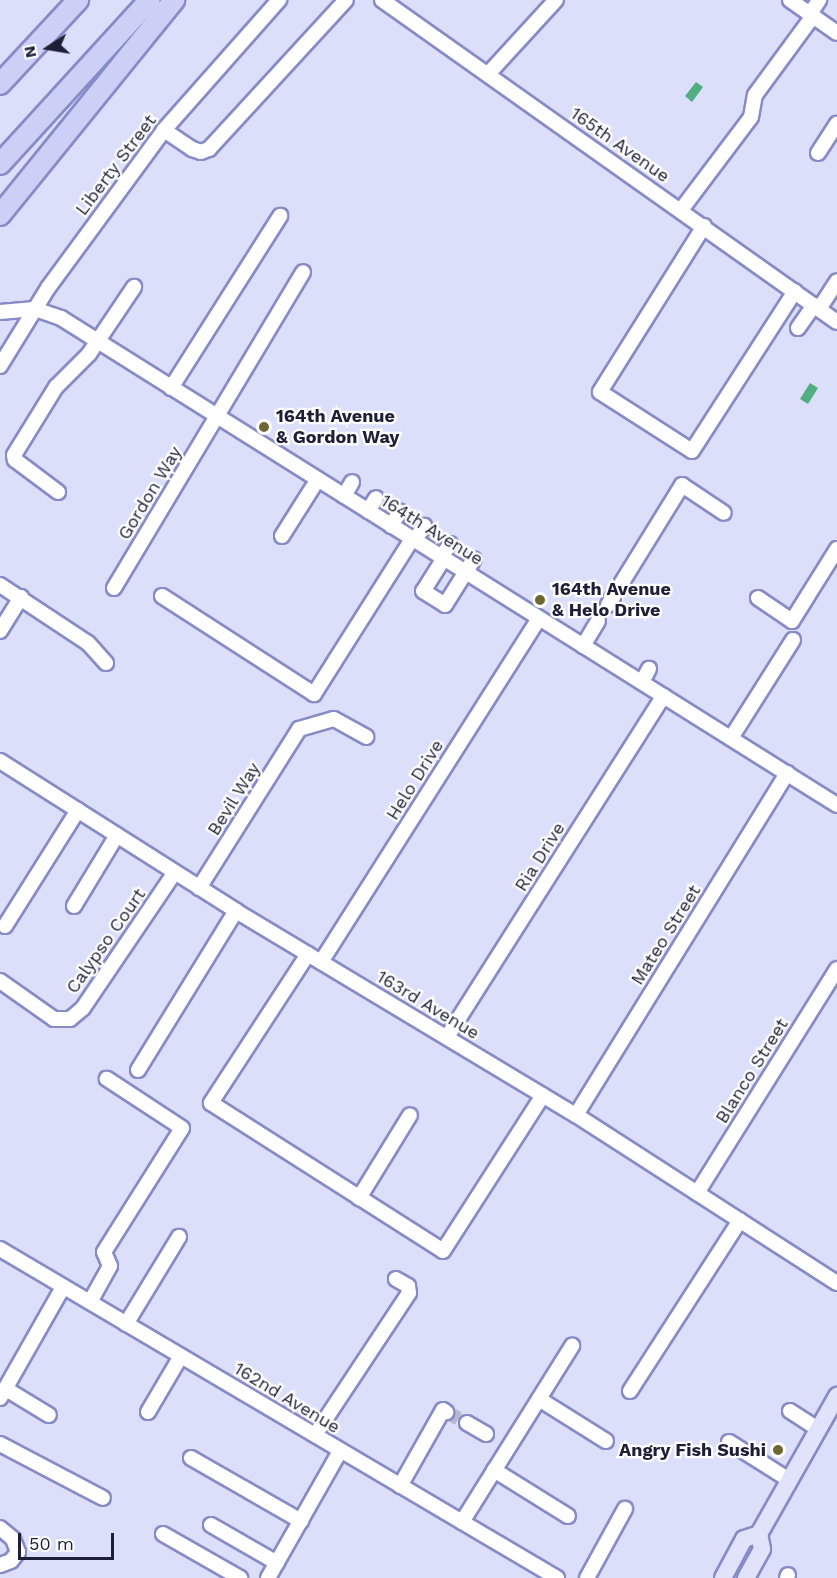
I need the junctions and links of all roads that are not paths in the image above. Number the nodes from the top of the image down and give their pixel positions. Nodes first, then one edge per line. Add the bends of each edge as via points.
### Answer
1 (78, 0) edge
2 (150, 0) edge
3 (174, 0) edge
4 (279, 0) edge
5 (346, 0) edge
6 (382, 0) edge
7 (556, 0) edge
8 (790, 0) edge
9 (819, 0) edge
10 (812, 15) junction
11 (837, 33) edge
12 (489, 73) junction
13 (0, 84) edge
14 (837, 124) edge
15 (165, 130) junction
16 (818, 153) dead end
17 (0, 164) edge
18 (681, 210) junction
19 (0, 215) edge
20 (280, 216) dead end
21 (704, 226) junction
22 (303, 272) dead end
23 (837, 281) edge
24 (134, 287) dead end
25 (795, 291) junction
26 (816, 307) junction
27 (35, 309) junction
28 (0, 312) edge
29 (837, 322) edge
30 (798, 328) dead end
31 (98, 342) junction
32 (0, 366) edge
33 (171, 388) junction
34 (216, 416) junction
35 (318, 479) junction
36 (352, 482) dead end
37 (58, 492) dead end
38 (344, 496) junction
39 (376, 498) dead end
40 (368, 511) junction
41 (400, 511) dead end
42 (724, 513) dead end
43 (391, 526) junction
44 (424, 526) dead end
45 (282, 536) dead end
46 (413, 540) junction
47 (450, 544) dead end
48 (837, 549) edge
49 (443, 558) junction
50 (474, 559) dead end
51 (466, 572) junction
52 (0, 585) edge
53 (114, 588) dead end
54 (21, 597) junction
55 (162, 597) dead end
56 (758, 598) dead end
57 (608, 605) dead end
58 (539, 618) junction
59 (598, 621) dead end
60 (0, 631) edge
61 (793, 640) dead end
62 (583, 646) junction
63 (106, 663) dead end
64 (649, 669) dead end
65 (642, 682) junction
66 (663, 696) junction
67 (366, 737) dead end
68 (731, 738) junction
69 (0, 761) edge
70 (786, 773) junction
71 (837, 805) edge
72 (78, 810) junction
73 (117, 835) junction
74 (175, 872) junction
75 (200, 888) junction
76 (74, 906) dead end
77 (236, 911) junction
78 (5, 926) dead end
79 (308, 954) junction
80 (321, 962) junction
81 (837, 969) edge
82 (0, 981) edge
83 (447, 1037) junction
84 (138, 1070) dead end
85 (107, 1079) dead end
86 (543, 1095) junction
87 (410, 1115) dead end
88 (576, 1115) junction
89 (697, 1193) junction
90 (359, 1198) junction
91 (740, 1220) junction
92 (179, 1237) dead end
93 (0, 1249) edge
94 (396, 1278) dead end
95 (837, 1283) edge
96 (63, 1287) junction
97 (90, 1302) junction
98 (126, 1324) junction
99 (572, 1346) dead end
100 (181, 1356) junction
101 (630, 1392) dead end
102 (3, 1394) edge
103 (837, 1396) edge
104 (539, 1399) junction
105 (790, 1411) dead end
106 (148, 1412) dead end
107 (446, 1412) dead end
108 (49, 1415) dead end
109 (467, 1424) tunnel mouth
110 (818, 1429) junction
111 (486, 1434) dead end
112 (315, 1435) junction
113 (606, 1441) dead end
114 (729, 1442) dead end
115 (0, 1444) edge
116 (340, 1451) junction
117 (191, 1458) dead end
118 (494, 1470) junction
119 (789, 1480) junction
120 (400, 1486) junction
121 (103, 1498) dead end
122 (625, 1509) dead end
123 (568, 1516) dead end
124 (300, 1521) junction
125 (462, 1522) junction
126 (211, 1525) dead end
127 (0, 1528) edge
128 (163, 1534) dead end
129 (759, 1534) junction
130 (277, 1563) junction
131 (0, 1564) edge
132 (240, 1578) edge
133 (268, 1578) edge
134 (557, 1578) edge
135 (587, 1578) edge
136 (723, 1578) edge
137 (746, 1578) edge

1 - 13 highway
2 - 17 highway
3 - 19 highway
4 - 15 street, Liberty Street
5 - 15 street via 209,149 192,149
6 - 12 street, 165th Avenue
7 - 12 street
8 - 10 street
9 - 10 street
10 - 11 street
10 - 18 street via 755,95 751,117
12 - 18 street, 165th Avenue
14 - 16 street
15 - 27 street, Liberty Street
18 - 21 street, 165th Avenue
20 - 33 street
21 - 25 street, 165th Avenue
21 - 25 street via 600,392 692,451
22 - 34 street, Gordon Way
23 - 26 street
24 - 31 street
25 - 26 street, 165th Avenue
26 - 29 street, 165th Avenue
26 - 30 street
27 - 28 street, 164th Avenue
27 - 31 street, 164th Avenue via 61,318
27 - 32 street, Liberty Street
31 - 33 street, 164th Avenue
31 - 37 street via 70,377 56,387 14,455 15,460
33 - 34 street, 164th Avenue
34 - 35 street, 164th Avenue
34 - 53 street, Gordon Way
35 - 38 street, 164th Avenue
35 - 45 street
36 - 38 street
38 - 40 street, 164th Avenue
39 - 40 street
40 - 43 street, 164th Avenue
41 - 43 street
42 - 57 street via 682,485
43 - 46 street, 164th Avenue
44 - 46 street
46 - 49 street, 164th Avenue
46 - 55 street via 314,694
47 - 49 street
48 - 56 street via 792,621
49 - 51 street, 164th Avenue
49 - 51 street via 423,591 445,605
50 - 51 street
51 - 58 street, 164th Avenue
52 - 54 street
54 - 60 street
54 - 63 street via 88,643
58 - 62 street, 164th Avenue
58 - 80 street, Helo Drive
59 - 62 street
61 - 68 street
62 - 65 street, 164th Avenue
64 - 65 street
65 - 66 street, 164th Avenue
66 - 68 street, 164th Avenue
66 - 83 street, Ria Drive
67 - 75 street, Bevil Way via 334,719 299,729
68 - 70 street, 164th Avenue
69 - 72 street, 163rd Avenue
70 - 71 street, 164th Avenue
70 - 88 street, Mateo Street
72 - 73 street, 163rd Avenue
72 - 78 street
73 - 74 street, 163rd Avenue
73 - 76 street
74 - 75 street, 163rd Avenue
74 - 82 street, Calypso Court via 83,1008 70,1019 54,1019
75 - 77 street, 163rd Avenue
77 - 79 street, 163rd Avenue
77 - 84 street
79 - 80 street, 163rd Avenue
79 - 90 street via 211,1103
80 - 83 street, 163rd Avenue
81 - 89 street, Blanco Street
83 - 86 street, 163rd Avenue
85 - 97 street via 182,1128 104,1252 110,1266
86 - 88 street, 163rd Avenue
86 - 90 street via 443,1251
87 - 90 street
88 - 89 street, 163rd Avenue
89 - 91 street, 163rd Avenue
91 - 95 street, 163rd Avenue
91 - 101 street
92 - 98 street
93 - 96 street, 162nd Avenue
94 - 112 street via 408,1286 410,1293
96 - 97 street, 162nd Avenue
96 - 102 street
97 - 98 street, 162nd Avenue
98 - 100 street, 162nd Avenue
99 - 104 street
100 - 106 street
100 - 112 street, 162nd Avenue
102 - 108 street
103 - 110 main road
104 - 113 street
104 - 118 street
105 - 110 street
107 - 120 street via 443,1410
109 - 111 street
110 - 119 main road
112 - 116 street, 162nd Avenue
114 - 119 street
115 - 121 street
116 - 120 street, 162nd Avenue
116 - 124 street
117 - 124 street
118 - 123 street
118 - 125 street
119 - 129 main road
120 - 125 street, 162nd Avenue
122 - 135 street
124 - 130 street
125 - 134 street, 162nd Avenue
126 - 130 street
127 - 131 street via 13,1539 18,1552 11,1561
128 - 132 street
129 - 136 main road via 744,1539
129 - 137 main road via 762,1549
130 - 133 street

